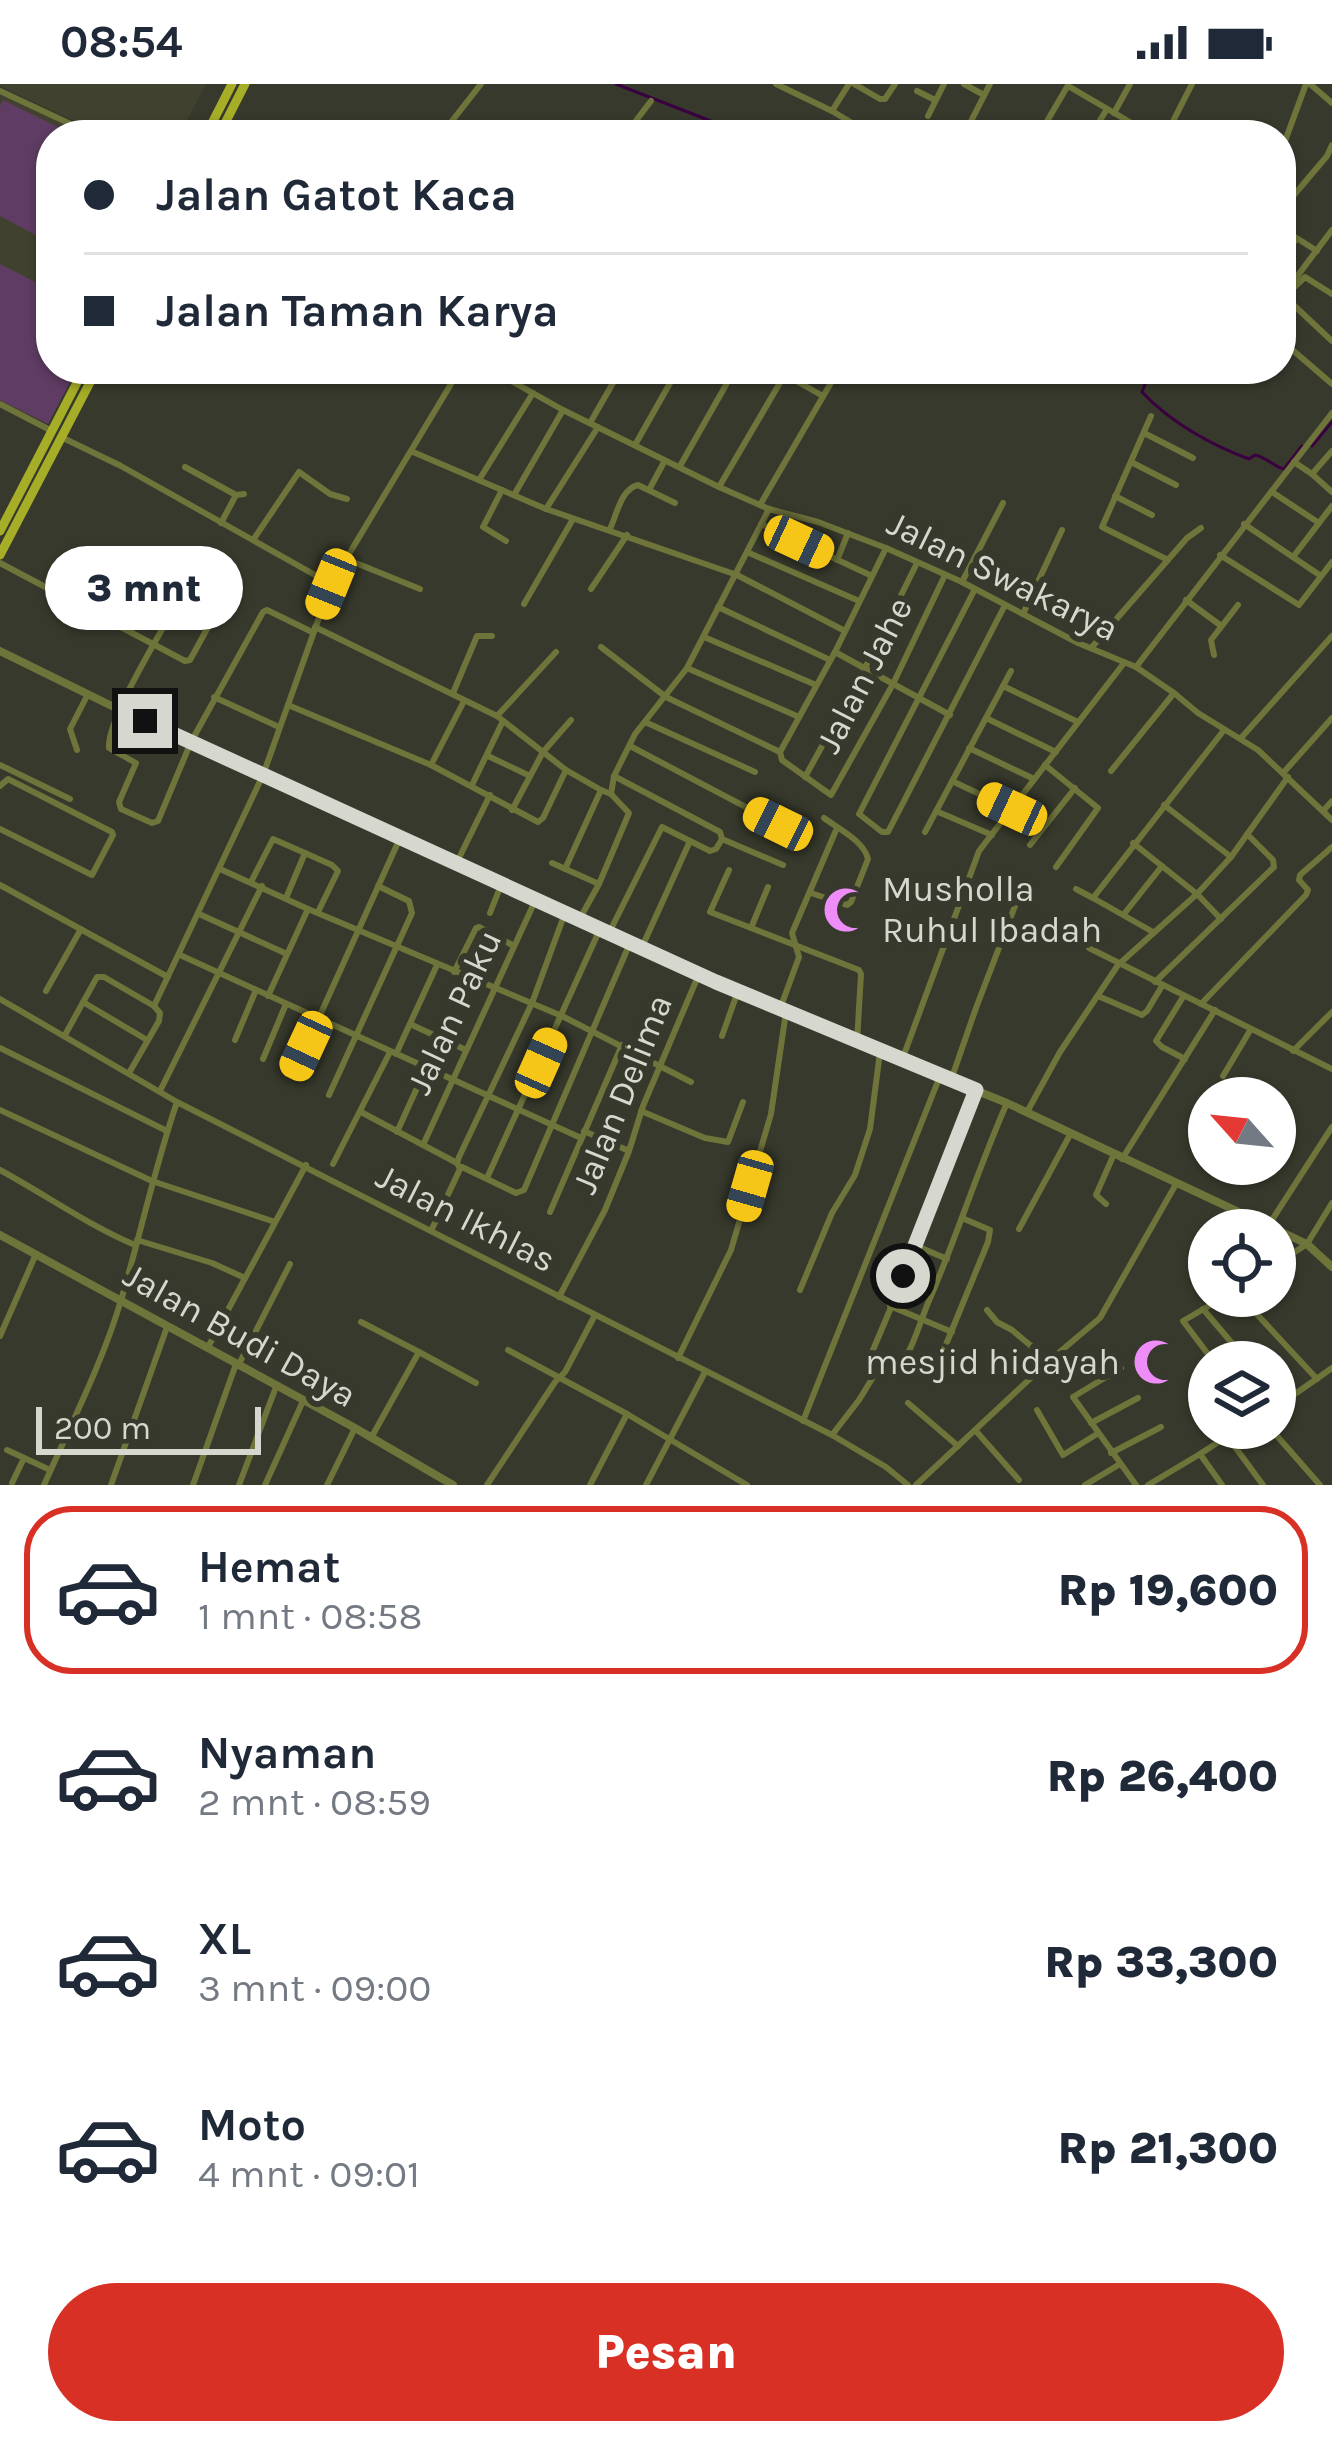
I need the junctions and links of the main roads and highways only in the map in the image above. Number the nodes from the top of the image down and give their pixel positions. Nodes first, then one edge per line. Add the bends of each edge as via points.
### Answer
1 (232, 84) edge
2 (245, 84) edge
3 (214, 120) edge
4 (227, 120) edge
5 (79, 384) edge
6 (86, 384) edge
7 (74, 401) junction
8 (23, 499) junction
9 (0, 531) edge
10 (0, 559) edge

1 - 3 main road
2 - 4 main road
5 - 7 main road
6 - 7 main road
7 - 8 main road
8 - 9 main road
8 - 10 main road

